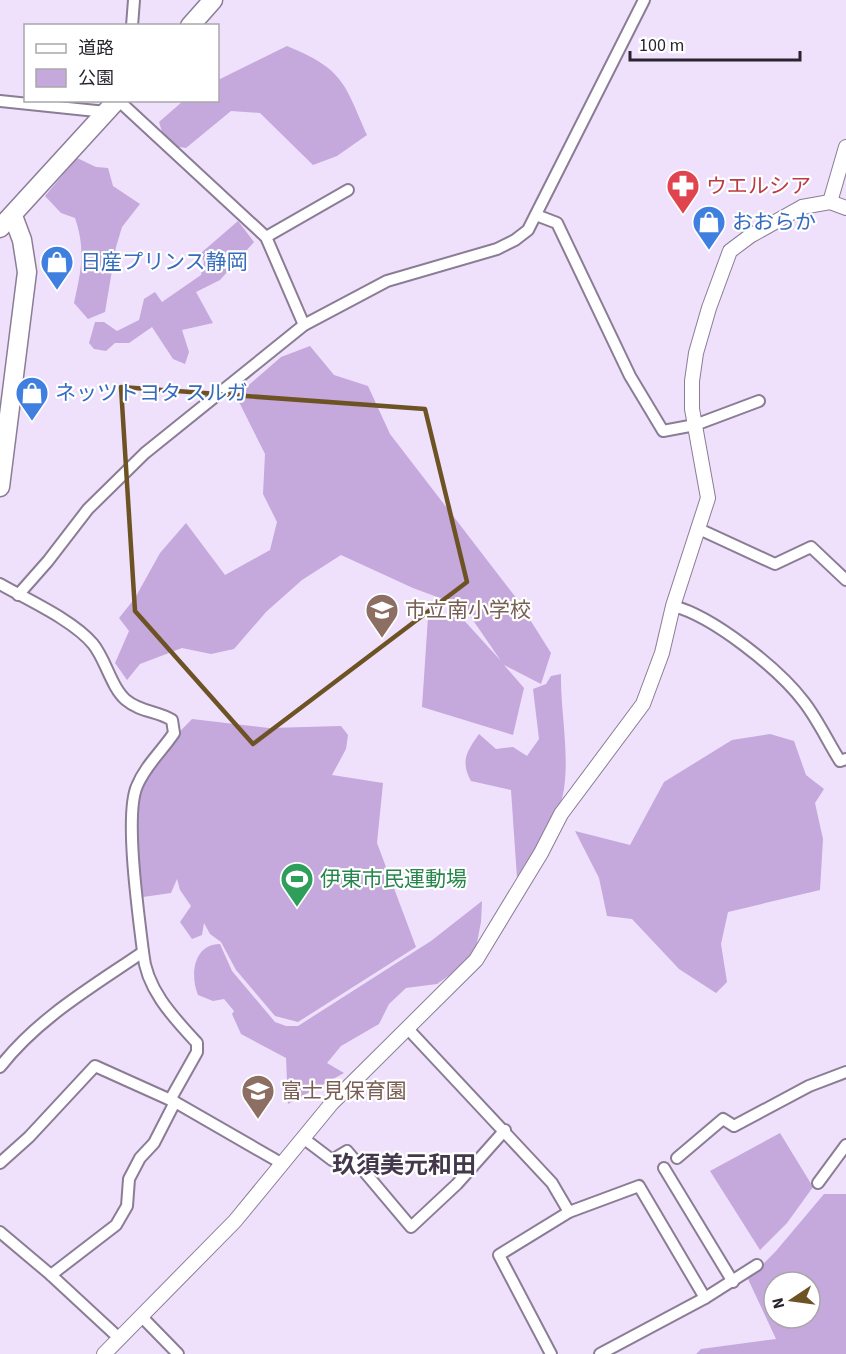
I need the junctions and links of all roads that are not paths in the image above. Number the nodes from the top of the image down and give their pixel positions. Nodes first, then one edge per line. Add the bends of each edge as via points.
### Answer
1 (134, 0) edge
2 (213, 0) edge
3 (644, 0) edge
4 (132, 24) edge
5 (192, 24) edge
6 (0, 101) edge
7 (24, 102) edge
8 (27, 102) edge
9 (107, 105) edge
10 (846, 147) edge
11 (348, 190) dead end
12 (830, 202) junction
13 (846, 208) edge
14 (536, 215) junction
15 (4, 220) edge
16 (266, 237) junction
17 (304, 325) junction
18 (759, 401) dead end
19 (695, 425) junction
20 (0, 487) edge
21 (699, 530) junction
22 (846, 580) edge
23 (0, 584) edge
24 (18, 594) junction
25 (673, 606) junction
26 (844, 763) edge
27 (143, 952) junction
28 (408, 1029) junction
29 (0, 1067) edge
30 (846, 1072) edge
31 (173, 1101) junction
32 (505, 1130) junction
33 (303, 1138) junction
34 (846, 1145) edge
35 (677, 1158) dead end
36 (0, 1163) edge
37 (281, 1163) junction
38 (664, 1168) dead end
39 (818, 1184) dead end
40 (569, 1212) junction
41 (0, 1232) edge
42 (757, 1265) dead end
43 (51, 1275) junction
44 (733, 1282) junction
45 (705, 1298) junction
46 (141, 1316) junction
47 (119, 1338) junction
48 (104, 1354) edge
49 (178, 1354) edge
50 (551, 1354) edge
51 (600, 1354) edge

1 - 4 street
2 - 5 highway
3 - 14 street
6 - 7 street
8 - 9 street
9 - 15 highway
9 - 16 street
10 - 12 street
11 - 16 street
12 - 13 street
12 - 19 street via 802,207 730,252 696,353 692,381
14 - 17 street via 528,230 497,249 387,281
14 - 19 street via 557,223 630,376 663,431
15 - 20 highway via 22,240 27,272
16 - 17 street
17 - 24 street via 145,453 88,509
18 - 19 street
19 - 21 street via 708,498
21 - 22 street via 775,564 811,547
21 - 25 street
23 - 24 street
24 - 27 street via 84,634 125,699 172,720 174,733 136,788 133,834
25 - 26 street via 715,624 780,676 805,704
25 - 28 street via 662,653 643,704 561,814 476,960
27 - 29 street via 47,1018
27 - 31 street via 144,964 167,1010 197,1043 198,1052
28 - 32 street
28 - 33 street
30 - 35 street via 809,1086 734,1126 723,1119
31 - 36 street via 95,1065
31 - 37 street
31 - 43 street via 154,1143 129,1179 127,1206 116,1225
32 - 33 street via 457,1184 411,1227 347,1151 332,1160
32 - 40 street via 552,1183
33 - 37 street
34 - 39 street
37 - 46 street via 235,1221
38 - 44 street
40 - 45 street via 639,1186
40 - 50 street via 499,1255
41 - 43 street
42 - 44 street
43 - 47 street
44 - 45 street
45 - 51 street
46 - 47 street
46 - 49 street
47 - 48 street

